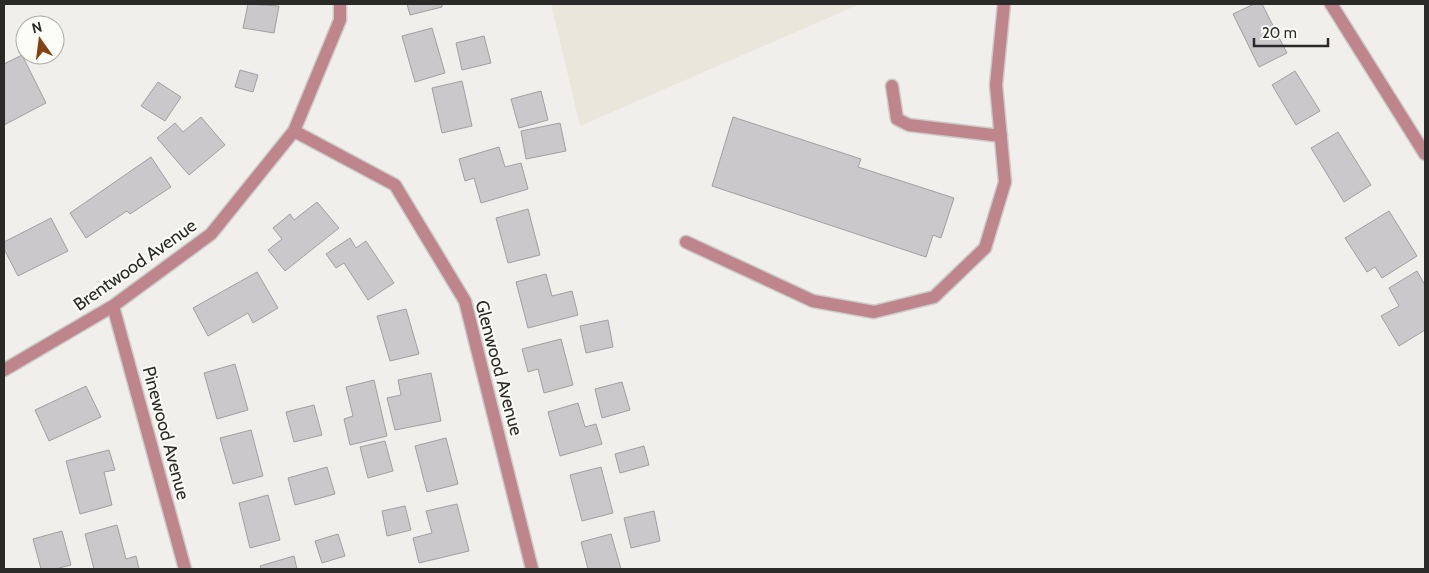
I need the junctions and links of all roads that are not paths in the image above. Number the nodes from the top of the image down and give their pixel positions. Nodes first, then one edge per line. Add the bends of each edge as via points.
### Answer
1 (340, 4) edge
2 (1331, 4) edge
3 (1003, 7) edge
4 (892, 86) dead end
5 (294, 131) junction
6 (1001, 136) junction
7 (1425, 154) edge
8 (686, 242) dead end
9 (113, 306) junction
10 (4, 370) edge
11 (185, 569) edge
12 (532, 569) edge

1 - 5 street, Brentwood Avenue via 340,20
2 - 7 street
3 - 6 street via 996,85
4 - 6 street via 897,119 908,125
5 - 9 street, Brentwood Avenue via 211,234
5 - 12 street, Glenwood Avenue via 395,185 465,301
6 - 8 street via 1005,182 985,248 934,297 874,312 813,301
9 - 10 street, Brentwood Avenue
9 - 11 street, Pinewood Avenue

